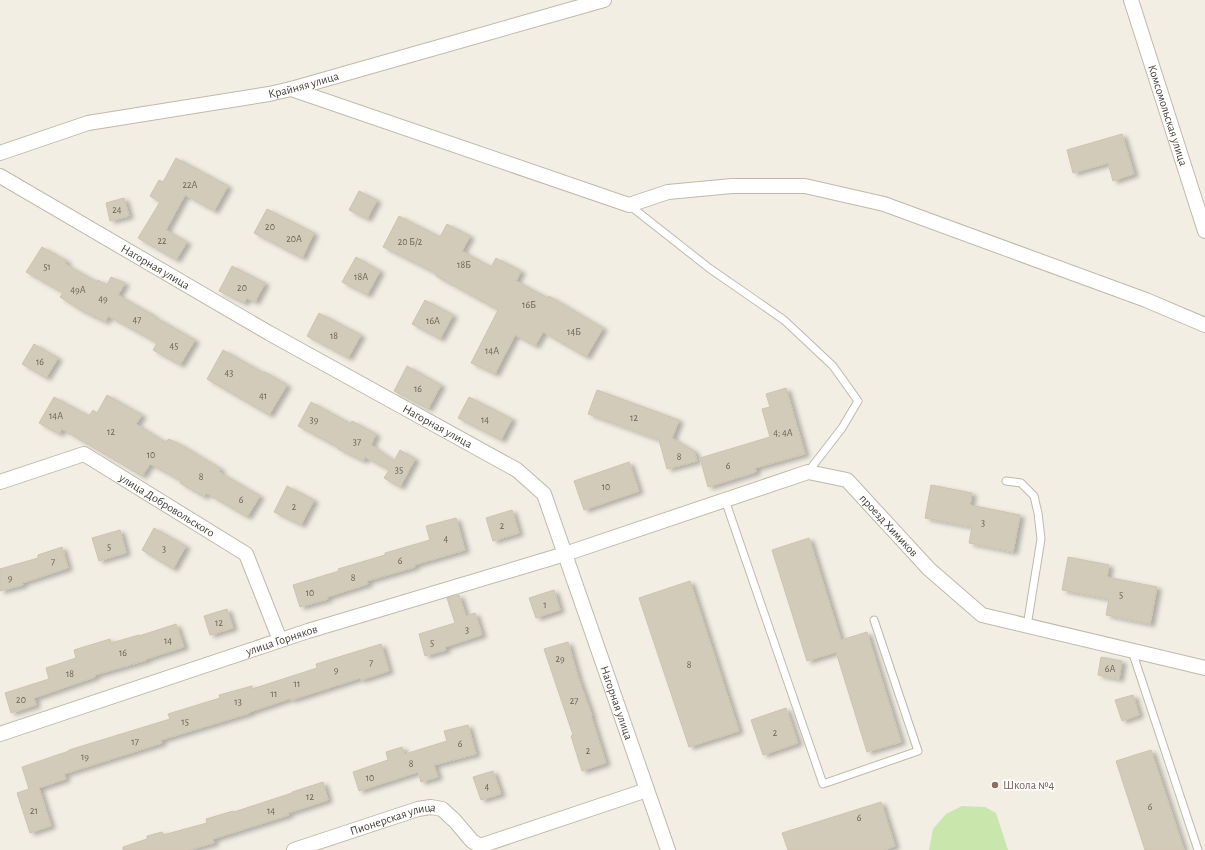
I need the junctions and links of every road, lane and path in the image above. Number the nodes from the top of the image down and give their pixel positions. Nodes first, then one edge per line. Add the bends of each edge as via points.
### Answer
1 (604, 0) edge
2 (1131, 0) edge
3 (291, 89) junction
4 (0, 153) edge
5 (0, 176) edge
6 (629, 206) junction
7 (1205, 231) edge
8 (1205, 325) edge
9 (808, 472) junction
10 (1006, 481) dead end
11 (0, 482) edge
12 (725, 500) junction
13 (565, 554) junction
14 (874, 620) dead end
15 (1027, 626) junction
16 (280, 640) junction
17 (1132, 651) junction
18 (1205, 668) edge
19 (0, 734) edge
20 (647, 790) junction
21 (479, 848) edge
22 (294, 850) edge
23 (668, 850) edge
24 (1198, 850) edge

1 - 3 street, Крайняя улица
2 - 7 street, Комсомольская улица
3 - 4 street, Крайняя улица via 88,123
3 - 6 street
5 - 13 street, Нагорная улица via 269,333 517,470 544,494
6 - 8 street via 668,192 732,186 805,186 884,204 1146,300
6 - 9 lane via 709,268 784,320 833,366 858,401 842,428
9 - 12 street, проезд Химиков
9 - 15 street, проезд Химиков via 848,480 929,569 982,615
10 - 15 lane via 1021,483 1034,496 1038,513 1041,539
11 - 16 street, улица Добровольского via 84,454 246,554
12 - 13 street, проезд Химиков
12 - 14 lane via 823,784 918,751
13 - 16 street, улица Горняков
13 - 20 street, Нагорная улица
15 - 17 street, проезд Химиков
16 - 19 street, улица Горняков
17 - 18 street, проезд Химиков
17 - 24 lane
20 - 21 street, Пионерская улица
20 - 23 street, Нагорная улица
21 - 22 street, Пионерская улица via 442,809 431,807

